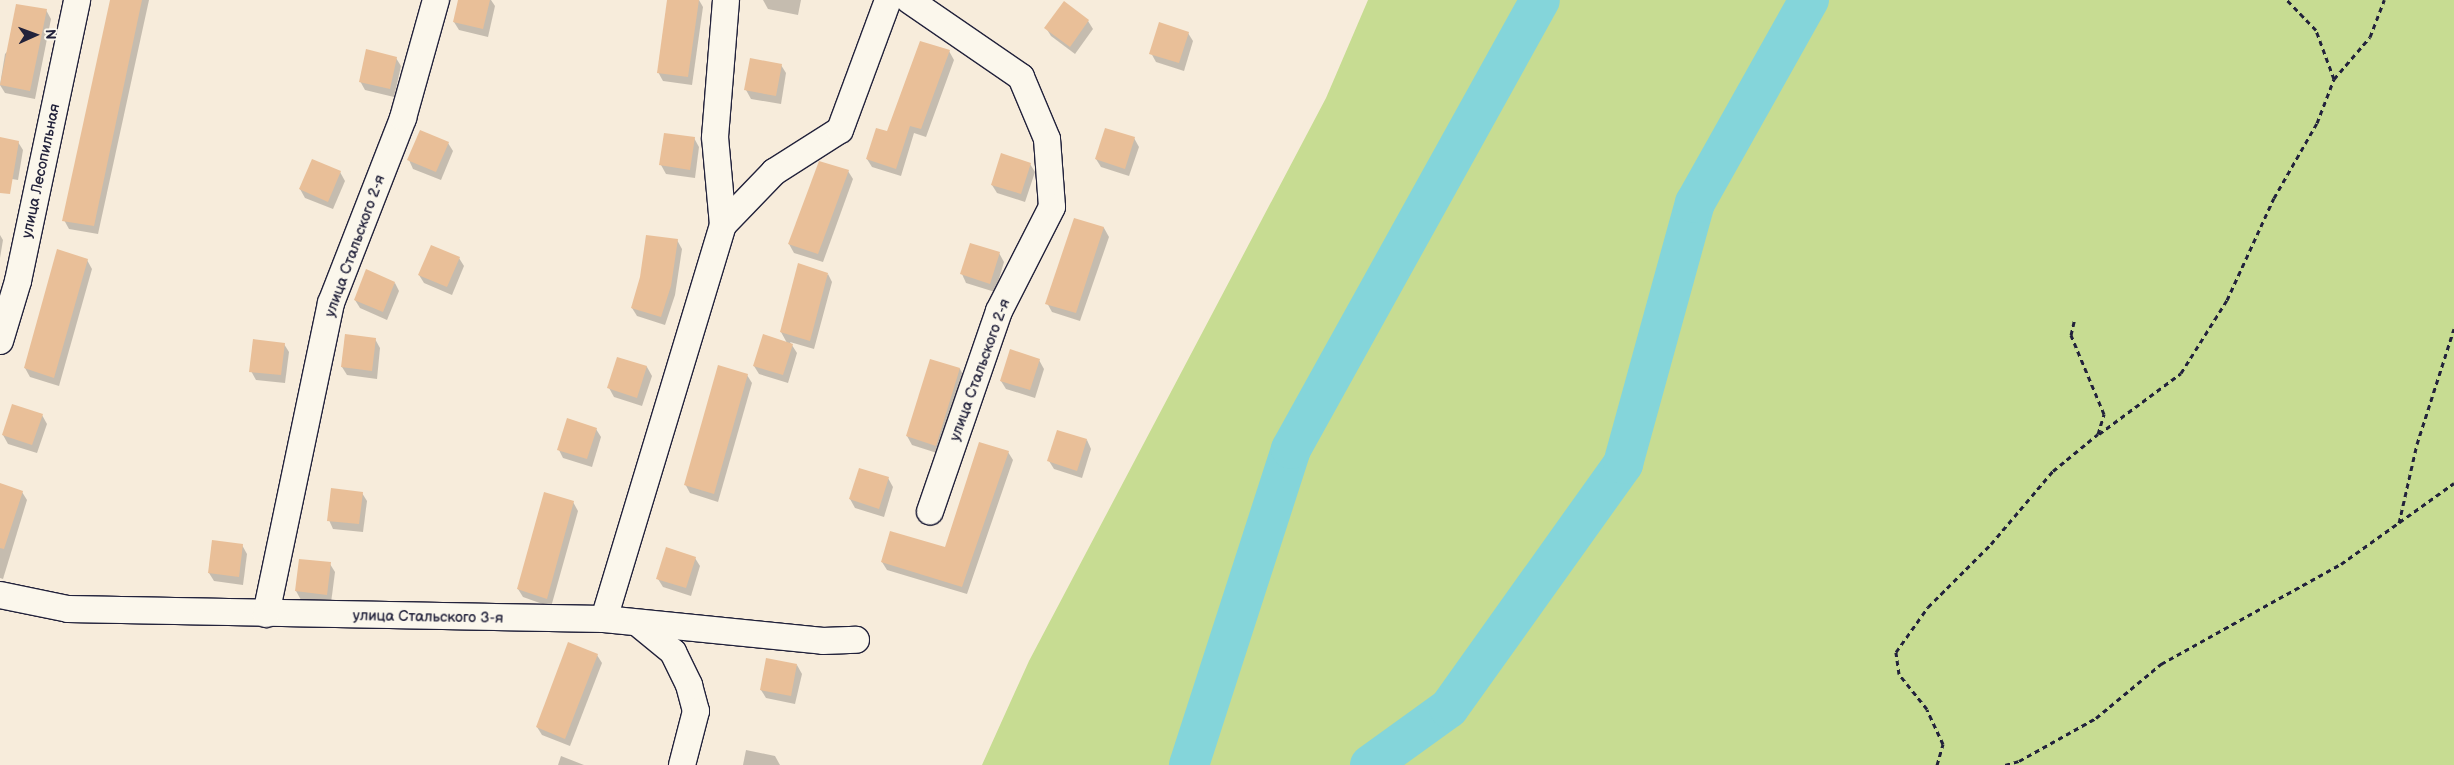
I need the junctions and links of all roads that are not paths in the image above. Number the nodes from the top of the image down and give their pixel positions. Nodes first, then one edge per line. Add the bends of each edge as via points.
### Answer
1 (77, 0) edge
2 (436, 0) edge
3 (726, 0) edge
4 (888, 0) edge
5 (909, 0) edge
6 (724, 225) junction
7 (0, 341) edge
8 (930, 511) dead end
9 (0, 595) edge
10 (266, 614) junction
11 (604, 619) junction
12 (640, 625) junction
13 (856, 640) dead end
14 (682, 765) edge

1 - 7 street, улица Лесопильная via 18,281
2 - 10 street, улица Стальского 2-я via 403,118 331,303
3 - 6 street via 715,137
4 - 6 street via 840,130 774,172
5 - 8 street, улица Стальского 2-я via 1021,77 1047,139 1052,207 999,311
6 - 11 street
9 - 10 street, улица Стальского 3-я via 68,609
10 - 11 street, улица Стальского 3-я
11 - 12 street, улица Стальского 3-я
12 - 13 street, улица Стальского 3-я via 823,641
12 - 14 street via 673,652 689,685 696,711

